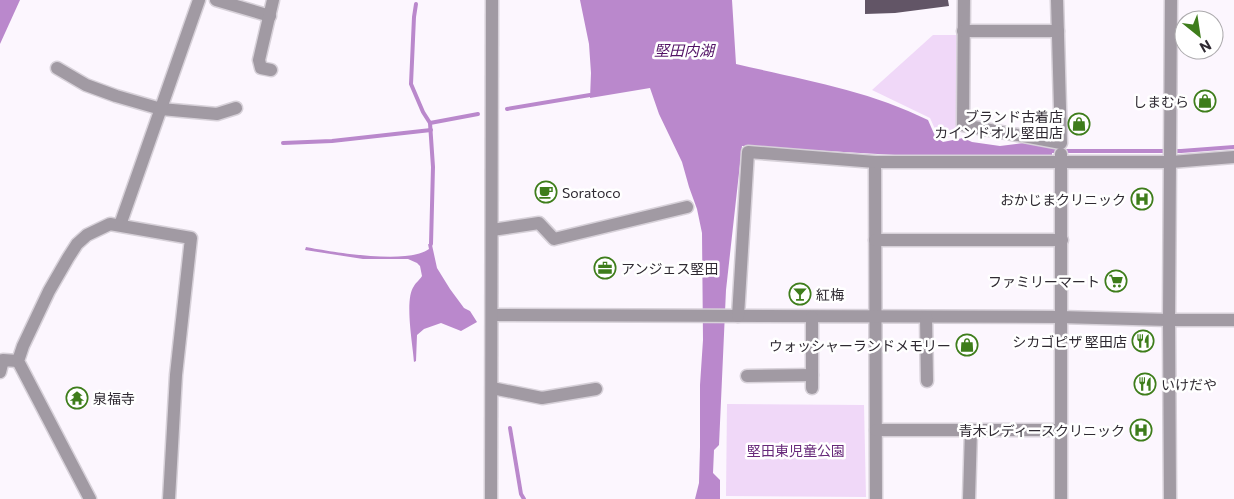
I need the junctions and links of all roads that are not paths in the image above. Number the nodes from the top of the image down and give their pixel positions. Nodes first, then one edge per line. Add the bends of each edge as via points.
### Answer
1 (199, 0) edge
2 (216, 0) edge
3 (273, 0) edge
4 (492, 0) edge
5 (964, 0) edge
6 (1057, 0) edge
7 (1171, 0) edge
8 (270, 16) junction
9 (963, 31) junction
10 (1058, 31) junction
11 (57, 68) dead end
12 (271, 70) dead end
13 (236, 108) dead end
14 (161, 109) junction
15 (1061, 143) junction
16 (1234, 157) edge
17 (875, 162) junction
18 (1062, 162) junction
19 (1171, 162) junction
20 (688, 207) dead end
21 (120, 225) junction
22 (492, 230) junction
23 (875, 240) junction
24 (1062, 240) junction
25 (492, 315) junction
26 (732, 316) junction
27 (876, 316) junction
28 (812, 317) junction
29 (926, 317) junction
30 (1060, 317) junction
31 (1169, 320) junction
32 (1234, 320) edge
33 (18, 361) junction
34 (1, 363) edge
35 (747, 376) dead end
36 (927, 381) dead end
37 (492, 388) junction
38 (596, 389) dead end
39 (876, 430) junction
40 (971, 430) junction
41 (1060, 430) junction
42 (90, 499) edge
43 (169, 499) edge
44 (491, 499) edge
45 (876, 499) edge
46 (970, 499) edge
47 (1061, 499) edge
48 (1170, 499) edge

1 - 14 street
2 - 8 street
3 - 8 street
4 - 22 street
5 - 9 street
6 - 10 street
7 - 19 street
8 - 12 street via 259,60 261,68
9 - 10 street
9 - 15 street via 963,125
10 - 15 street
11 - 14 street via 86,85
13 - 14 street via 217,114
14 - 21 street
15 - 18 street
16 - 19 street
17 - 18 street
17 - 23 street
17 - 26 street via 748,152
18 - 19 street
18 - 24 street
19 - 31 street
20 - 22 street via 554,239 539,223
21 - 33 street via 110,224 87,235 77,244 50,291
21 - 43 street via 190,238 176,375
22 - 25 street
23 - 24 street
23 - 27 street
24 - 30 street
25 - 26 street
25 - 37 street
26 - 28 street
27 - 28 street
27 - 29 street
27 - 39 street
28 - 35 street via 812,381
29 - 30 street
29 - 36 street
30 - 31 street
30 - 41 street
31 - 32 street
31 - 48 street
33 - 34 street
33 - 42 street
37 - 38 street via 542,398
37 - 44 street
39 - 40 street
39 - 45 street
40 - 41 street
40 - 46 street
41 - 47 street

